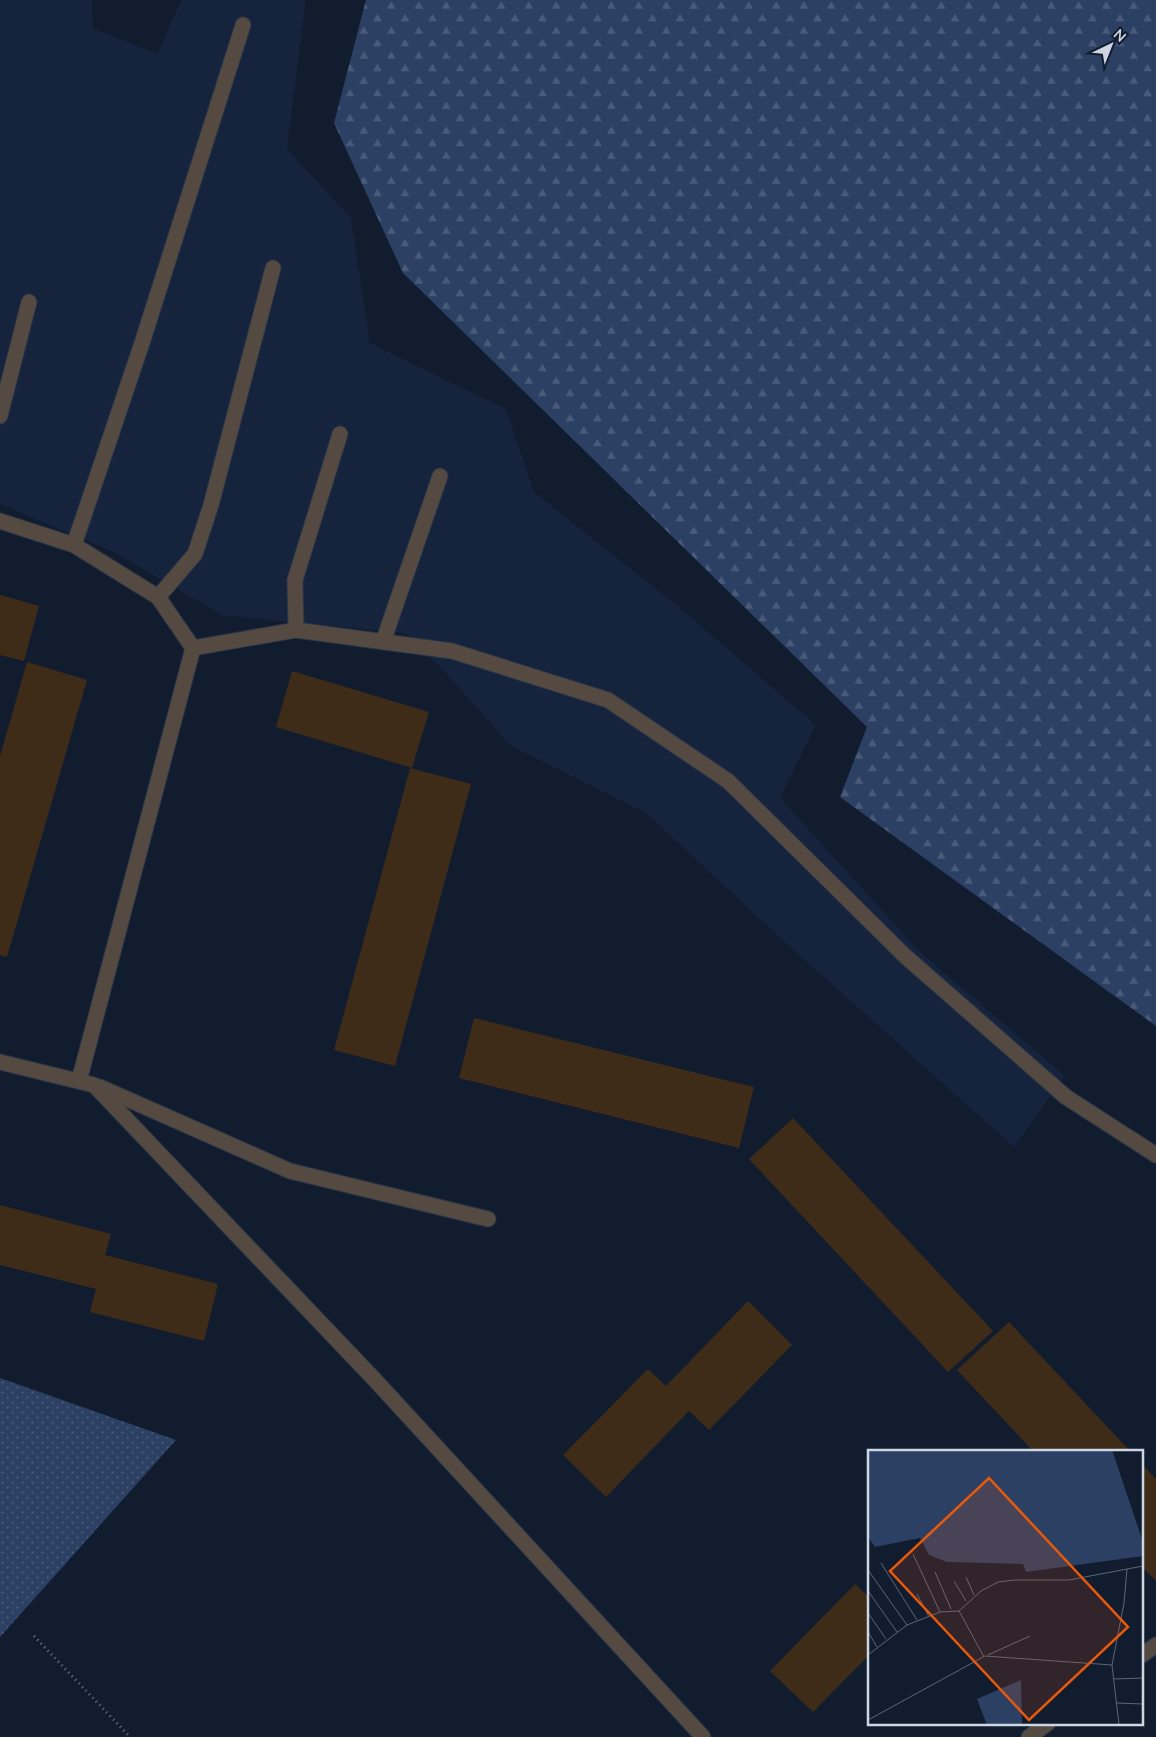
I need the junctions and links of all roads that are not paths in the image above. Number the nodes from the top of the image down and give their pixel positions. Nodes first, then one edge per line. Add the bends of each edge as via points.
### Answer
1 (243, 25) dead end
2 (273, 268) dead end
3 (28, 302) dead end
4 (0, 416) edge
5 (340, 434) dead end
6 (440, 476) dead end
7 (0, 521) edge
8 (74, 545) junction
9 (158, 596) junction
10 (296, 630) junction
11 (383, 642) junction
12 (193, 648) junction
13 (0, 1062) edge
14 (79, 1081) junction
15 (94, 1085) junction
16 (1156, 1155) edge
17 (488, 1219) dead end
18 (1156, 1645) edge
19 (1144, 1654) edge
20 (1047, 1724) edge
21 (703, 1737) edge
22 (1029, 1737) edge

1 - 8 street
2 - 9 street via 211,505 195,554
3 - 4 street
5 - 10 street via 295,580
6 - 11 street
7 - 8 street
8 - 9 street
9 - 12 street
10 - 11 street
10 - 12 street
11 - 16 street via 452,651 608,700 728,781 905,956 1066,1097
12 - 14 street
13 - 14 street
14 - 15 street
15 - 17 street via 290,1171
15 - 21 street via 375,1380
18 - 19 street
20 - 22 street

